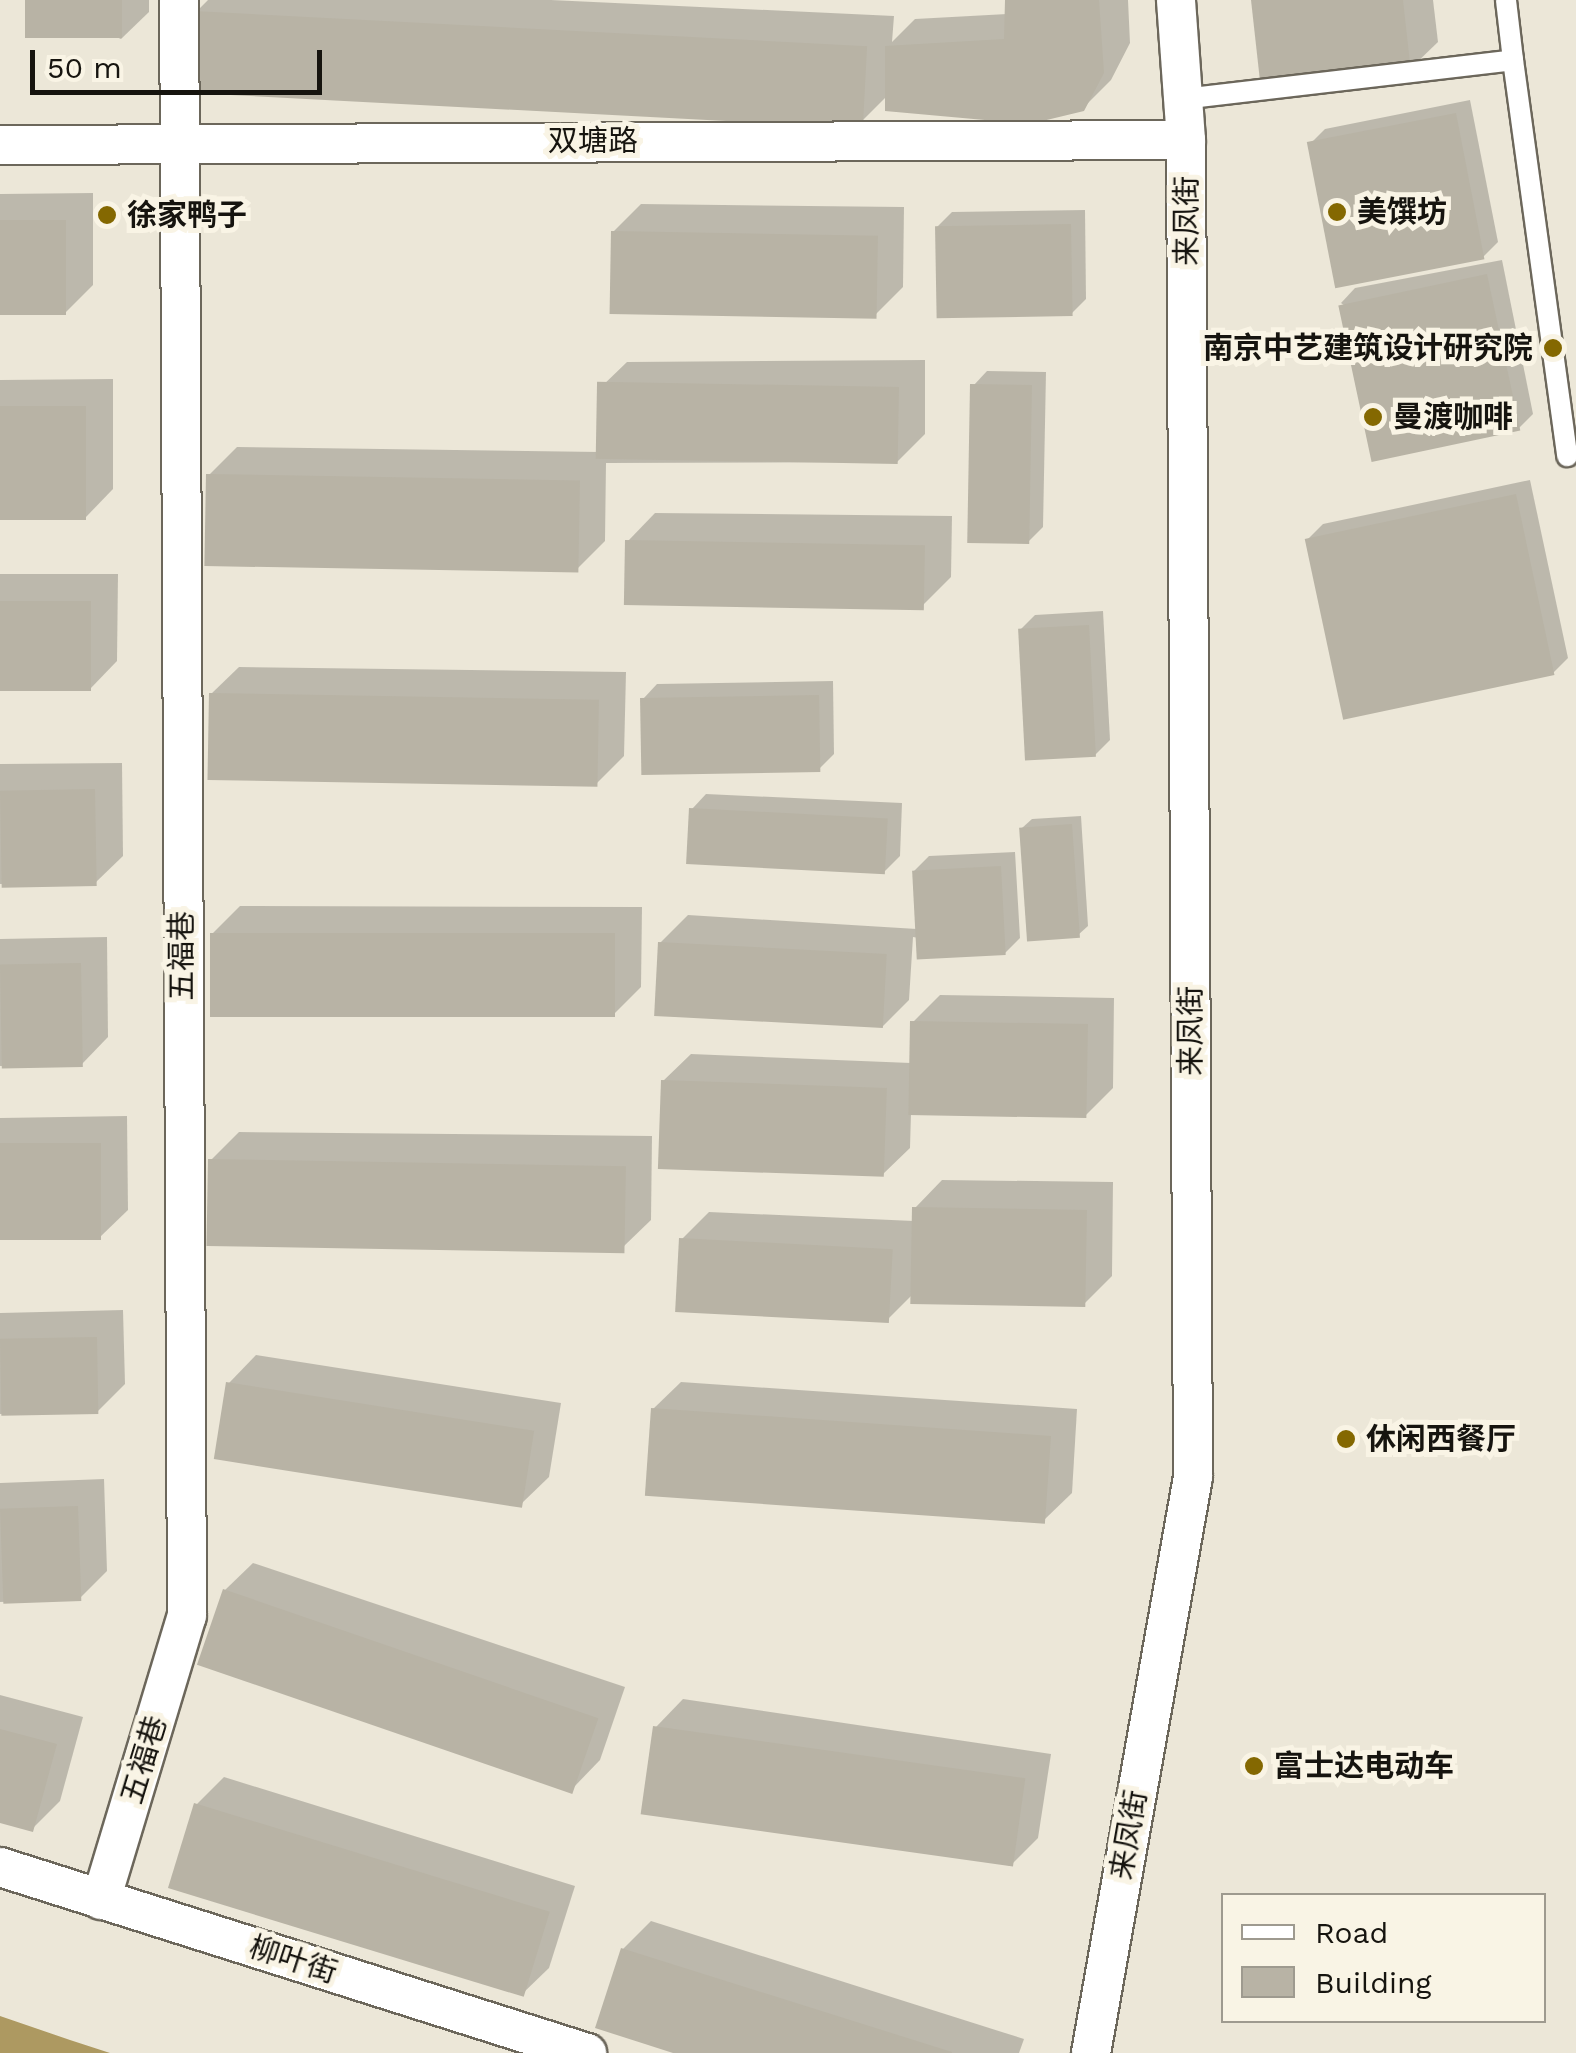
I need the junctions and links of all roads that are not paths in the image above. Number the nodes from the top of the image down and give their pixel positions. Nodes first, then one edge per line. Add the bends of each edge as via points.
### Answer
1 (179, 0) edge
2 (1176, 0) edge
3 (1506, 0) edge
4 (1512, 60) junction
5 (1184, 99) junction
6 (1186, 140) junction
7 (176, 142) junction
8 (0, 146) edge
9 (1567, 456) dead end
10 (0, 1867) edge
11 (101, 1900) junction
12 (587, 2053) edge
13 (1091, 2053) edge

1 - 7 street, 五福巷
2 - 5 street, 来凤街
3 - 4 lane
4 - 5 lane
4 - 9 lane
5 - 6 street, 来凤街
6 - 7 street, 双塘路
6 - 13 street, 来凤街 via 1193,1477
7 - 8 street, 双塘路
7 - 11 street, 五福巷 via 188,1616
10 - 11 street, 柳叶街
11 - 12 street, 柳叶街

